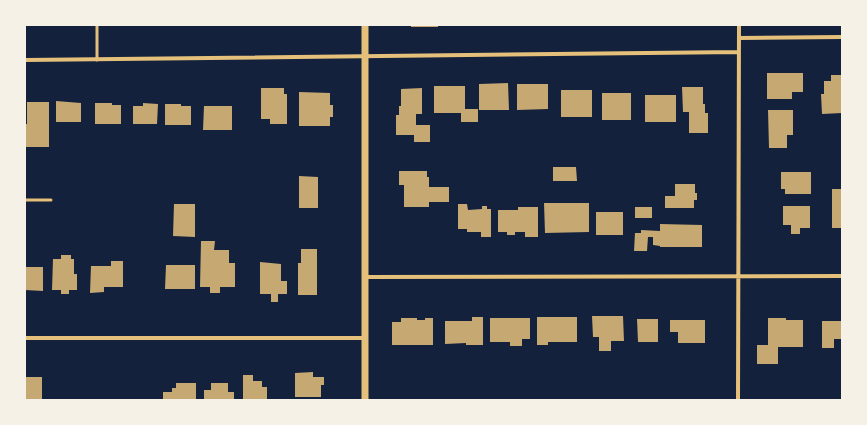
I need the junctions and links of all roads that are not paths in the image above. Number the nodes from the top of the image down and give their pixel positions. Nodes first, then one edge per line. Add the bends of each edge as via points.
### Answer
1 (97, 25) edge
2 (365, 25) edge
3 (740, 25) edge
4 (842, 37) edge
5 (740, 38) junction
6 (740, 52) junction
7 (365, 56) junction
8 (25, 60) edge
9 (97, 60) junction
10 (25, 200) edge
11 (51, 200) dead end
12 (739, 276) junction
13 (842, 276) edge
14 (365, 277) junction
15 (25, 338) edge
16 (365, 338) junction
17 (365, 400) edge
18 (738, 400) edge

1 - 9 lane
2 - 7 street
3 - 5 street
4 - 5 street
5 - 6 street
6 - 7 street
6 - 12 street
7 - 9 street
7 - 14 street
8 - 9 street
10 - 11 lane
12 - 13 street
12 - 14 street
12 - 18 street
14 - 16 street
15 - 16 street
16 - 17 street

